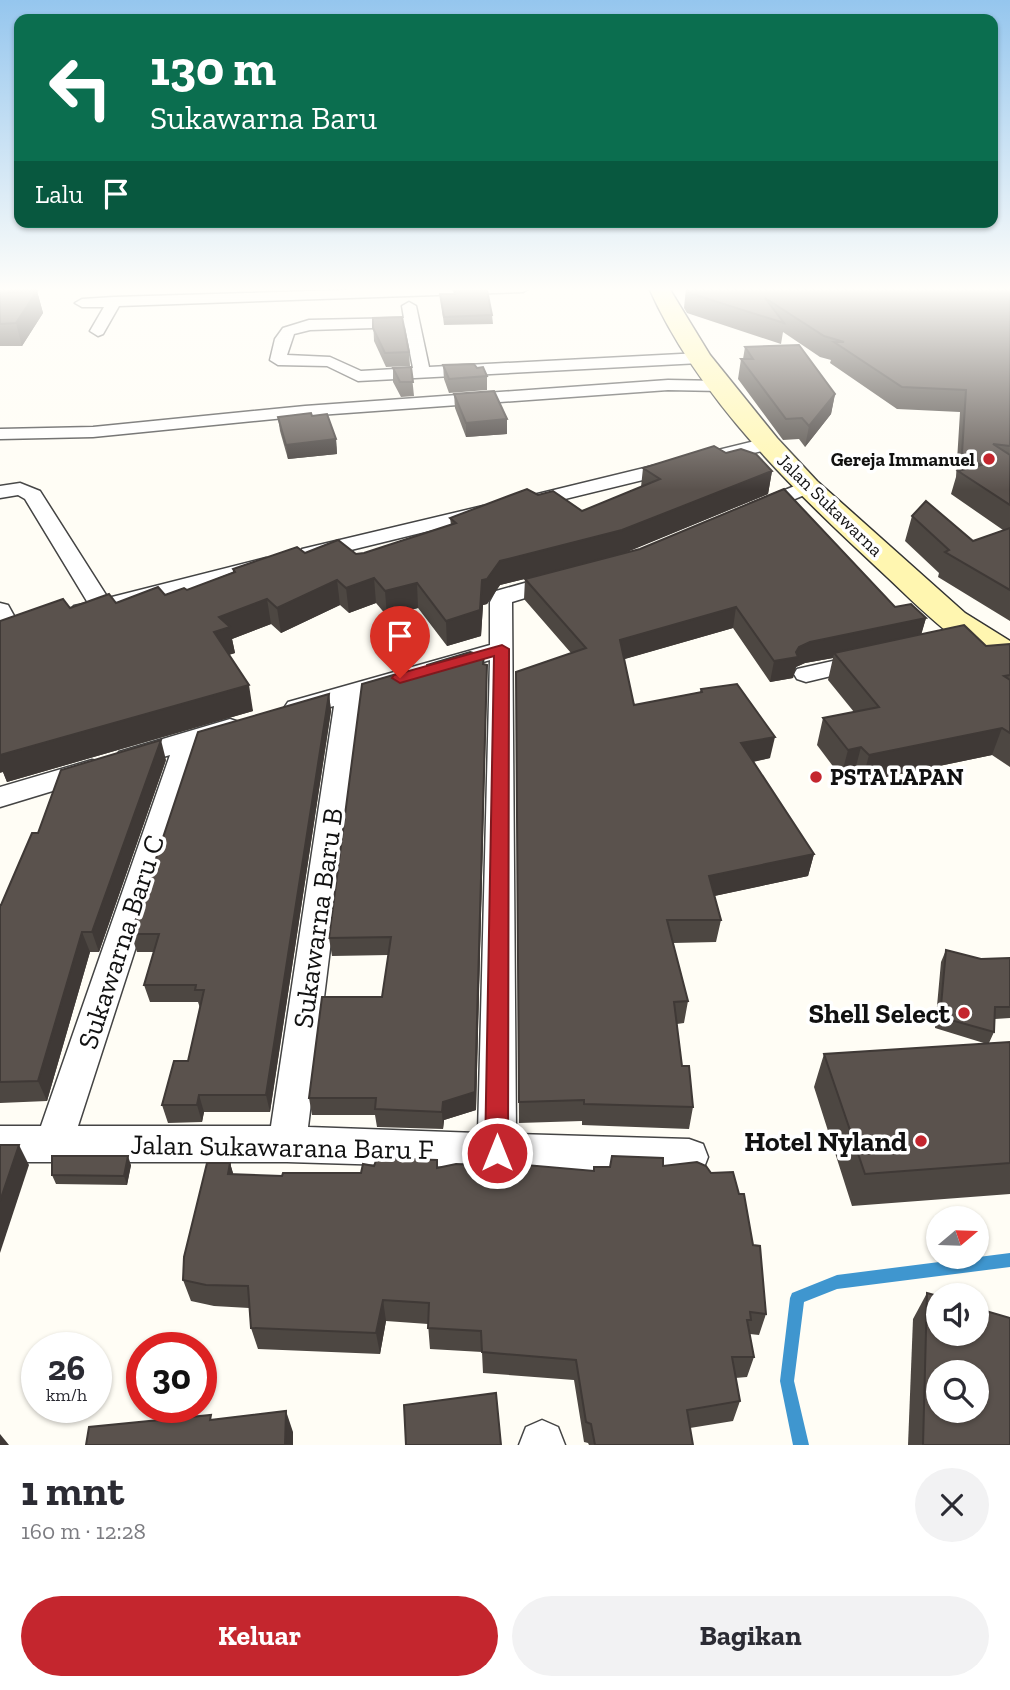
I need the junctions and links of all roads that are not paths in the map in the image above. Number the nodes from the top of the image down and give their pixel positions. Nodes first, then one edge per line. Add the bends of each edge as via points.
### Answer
1 (279, 355) edge
2 (418, 355) edge
3 (701, 355) edge
4 (422, 373) junction
5 (712, 374) junction
6 (668, 385) joint
7 (0, 434) edge
8 (767, 444) junction
9 (807, 487) junction
10 (0, 492) edge
11 (739, 516) edge
12 (588, 573) edge
13 (101, 605) junction
14 (0, 610) edge
15 (62, 617) edge
16 (37, 624) edge
17 (6, 633) edge
18 (502, 649) junction
19 (1010, 656) edge
20 (885, 657) edge
21 (806, 674) dead end
22 (349, 693) junction
23 (188, 740) junction
24 (0, 797) edge
25 (54, 1143) junction
26 (0, 1144) edge
27 (287, 1144) junction
28 (497, 1153) junction
29 (689, 1157) dead end

1 - 4 street via 278,360 318,359 345,365 358,376
2 - 4 street
3 - 5 street, Jalan Sukawarna
4 - 5 street
5 - 6 street
5 - 8 street, Jalan Sukawarna
6 - 7 street via 305,411 93,432
8 - 9 street, Jalan Sukawarna
8 - 13 street
9 - 11 street
9 - 19 street, Jalan Sukawarna via 953,620 965,639
10 - 13 street via 20,489 33,495
12 - 18 street via 504,596
13 - 15 street
14 - 17 street
16 - 17 street
18 - 22 street
18 - 28 street
20 - 21 street
22 - 23 street
22 - 27 street, Sukawarna Baru B
23 - 24 street
23 - 25 street, Sukawarna Baru C
25 - 26 street, Jalan Sukawarana Baru F
25 - 27 street, Jalan Sukawarana Baru F
27 - 28 street, Jalan Sukawarana Baru F
28 - 29 street, Jalan Sukawarana Baru F

